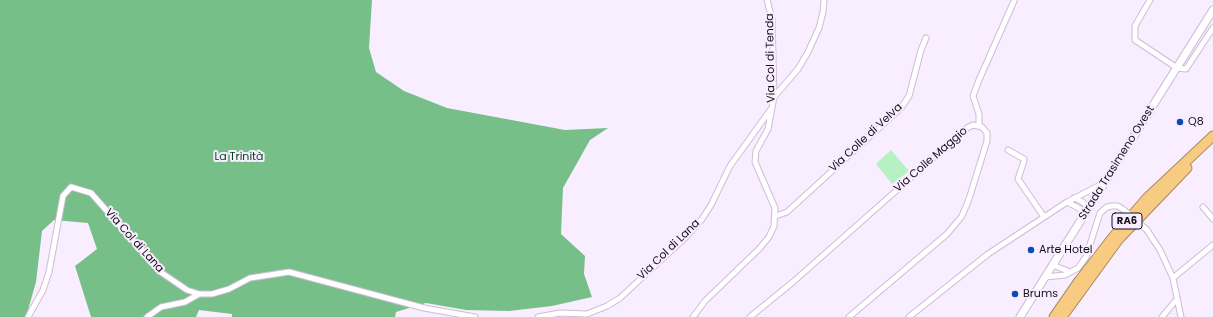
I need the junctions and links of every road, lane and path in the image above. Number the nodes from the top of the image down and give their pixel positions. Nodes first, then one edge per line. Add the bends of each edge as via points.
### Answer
1 (767, 0) edge
2 (824, 0) edge
3 (1150, 0) edge
4 (1014, 1) dead end
5 (1213, 10) edge
6 (1213, 28) edge
7 (926, 38) dead end
8 (1177, 68) junction
9 (774, 97) junction
10 (773, 106) junction
11 (979, 125) junction
12 (1213, 136) edge
13 (1213, 144) edge
14 (1008, 150) dead end
15 (1104, 183) junction
16 (1074, 198) junction
17 (1067, 202) junction
18 (1203, 207) dead end
19 (1087, 210) junction
20 (776, 216) junction
21 (1044, 216) junction
22 (1213, 219) edge
23 (1213, 245) edge
24 (1053, 265) junction
25 (1071, 272) junction
26 (1045, 276) junction
27 (1173, 278) junction
28 (199, 294) junction
29 (1177, 298) junction
30 (28, 317) edge
31 (147, 317) edge
32 (475, 317) edge
33 (538, 317) edge
34 (693, 317) edge
35 (750, 317) edge
36 (849, 317) edge
37 (909, 317) edge
38 (1020, 317) edge
39 (1054, 317) edge
40 (1062, 317) edge
41 (1162, 317) edge
42 (1181, 317) edge

1 - 9 street, Via Col di Tenda via 772,19
2 - 9 street via 819,28 808,52 798,69
3 - 8 street via 1135,26 1135,40
4 - 11 street via 973,96 979,114
5 - 8 main road, Strada Trasimeno Ovest
6 - 8 street via 1186,69
7 - 20 street, Via Colle di Velva via 909,96 901,108 787,212
8 - 15 main road, Strada Trasimeno Ovest
9 - 10 street, Via Col di Tenda
10 - 20 street, Via Col di Tenda via 768,129 756,151 755,162 773,202
10 - 33 street, Via Col di Lana via 730,166 702,219 620,298 587,314 560,313
11 - 35 street, Via Colle Maggio via 967,128
11 - 36 street, Via Colle Maggio via 985,129 987,141 964,212 947,234
12 - 39 highway, RA6 via 1147,198 1113,237
13 - 40 highway, RA6 via 1164,190 1118,240
14 - 21 street via 1024,159 1018,179
15 - 16 street
15 - 19 main road, Strada Trasimeno Ovest
16 - 17 street
16 - 19 street via 1086,203
17 - 19 street
17 - 21 street
18 - 22 street
19 - 24 main road, Strada Trasimeno Ovest
20 - 34 street via 769,237 705,301
21 - 37 street via 977,261
23 - 27 street
24 - 25 street
24 - 26 main road, Strada Trasimeno Ovest
25 - 26 street via 1059,276
25 - 27 street, bridge via 1082,264 1086,257 1100,213 1107,207 1118,206 1147,230
26 - 38 main road, Strada Trasimeno Ovest
27 - 29 street
28 - 30 street, Via Col di Lana via 186,290 162,274 91,193 71,187 63,196 49,272 43,290
28 - 31 street via 185,302 160,307
28 - 32 street, Via Col di Lana via 212,294 250,278 289,272 424,308
29 - 41 street
29 - 42 street

